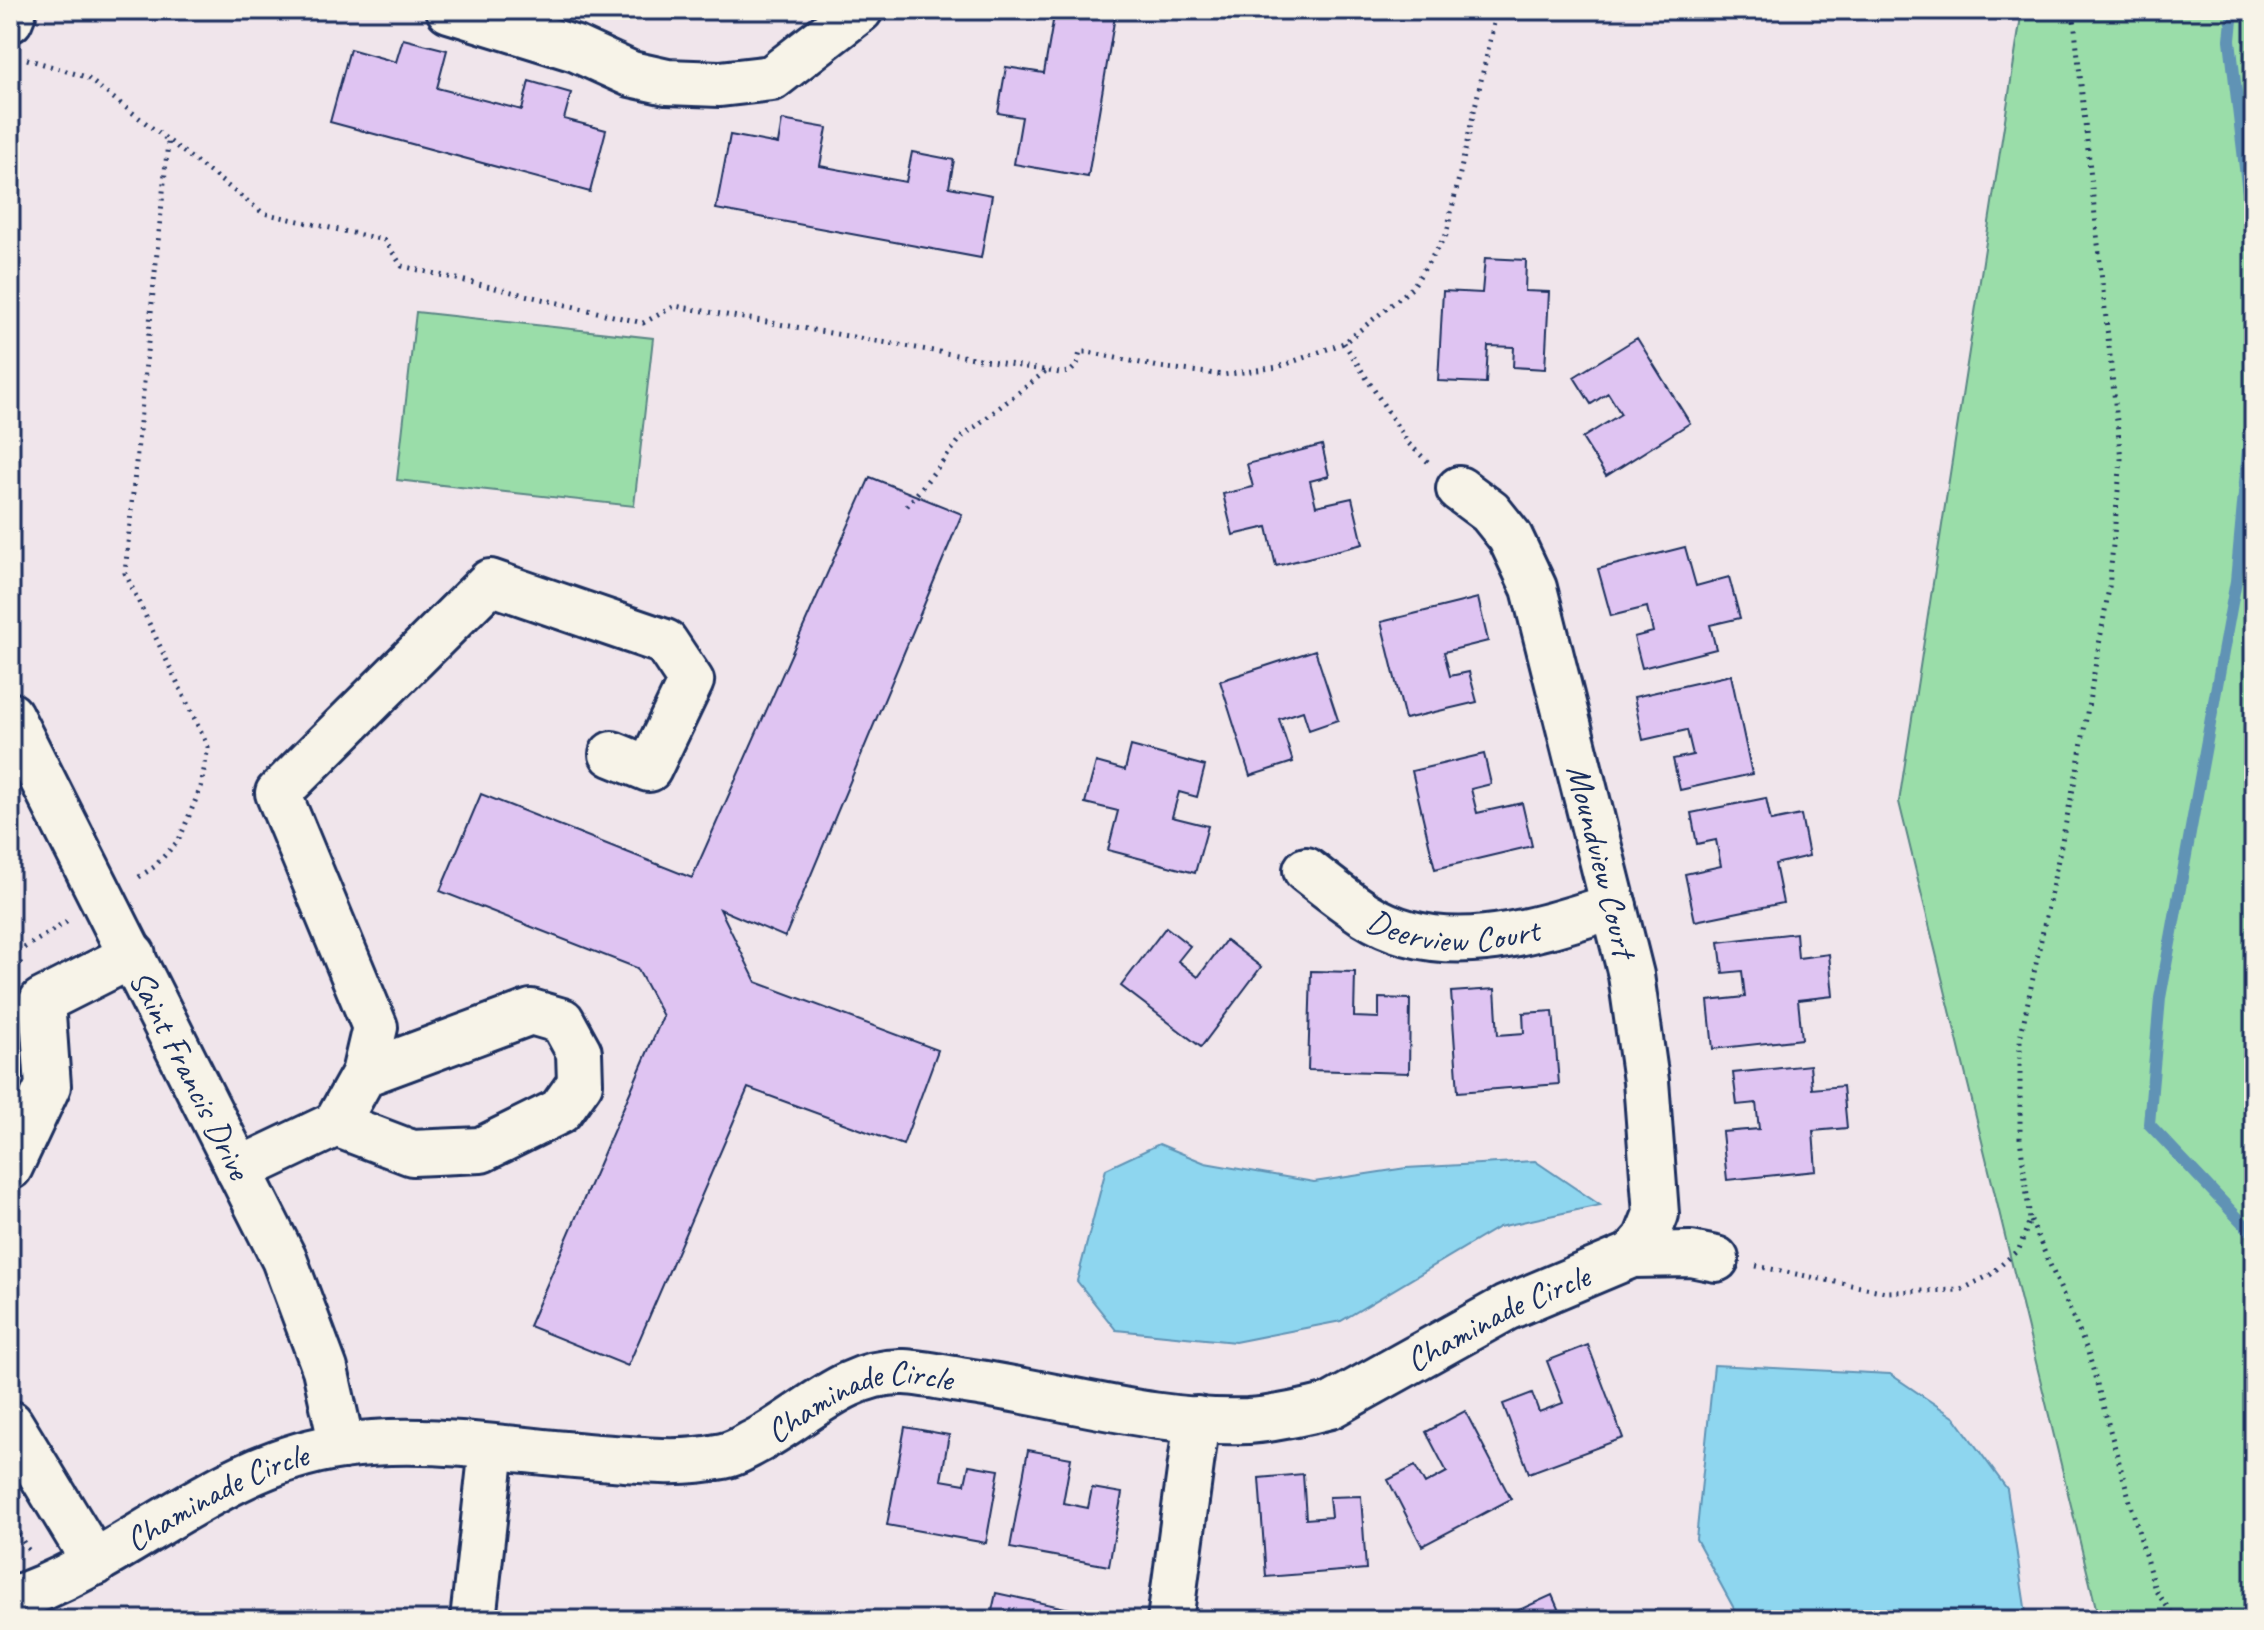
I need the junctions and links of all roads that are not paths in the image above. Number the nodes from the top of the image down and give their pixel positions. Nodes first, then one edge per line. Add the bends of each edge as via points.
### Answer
1 (14, 10) edge
2 (449, 10) edge
3 (547, 10) edge
4 (860, 10) edge
5 (18, 39) edge
6 (576, 49) junction
7 (1459, 489) road end
8 (10, 715) edge
9 (612, 754) dead end
10 (1306, 870) dead end
11 (1614, 906) junction
12 (133, 955) junction
13 (364, 1074) junction
14 (336, 1124) junction
15 (10, 1167) edge
16 (239, 1170) junction
17 (1632, 1255) junction
18 (1716, 1259) road end
19 (1197, 1419) junction
20 (10, 1423) edge
21 (342, 1446) junction
22 (492, 1448) junction
23 (95, 1563) junction
24 (10, 1600) edge
25 (473, 1620) edge
26 (1170, 1620) edge

1 - 5 street
2 - 6 street
3 - 6 street
4 - 6 street via 772,78 720,84 667,82 631,74
7 - 11 street, Moundview Court via 1490,512 1510,537 1534,588
8 - 12 street, Saint Francis Drive
9 - 13 street via 649,769 691,681 665,642 490,582 278,793 375,1027
10 - 11 street, Deerview Court via 1367,915 1407,932 1446,940 1485,940
11 - 17 street, Moundview Court via 1644,1066 1656,1214
12 - 15 street via 42,1001 48,1086
12 - 16 street, Saint Francis Drive
13 - 14 street
13 - 14 street via 531,1012 562,1021 579,1052 580,1083 560,1111 481,1150 412,1153
14 - 16 street
16 - 21 street, Saint Francis Drive via 305,1309
17 - 18 street, Chaminade Circle
17 - 19 street, Chaminade Circle via 1506,1308 1330,1406 1248,1421
19 - 22 street, Chaminade Circle via 903,1372 871,1375 841,1387 768,1435 715,1458 686,1463
19 - 26 street
20 - 23 street
21 - 22 street, Chaminade Circle via 400,1442
21 - 23 street, Chaminade Circle via 297,1456 224,1484
22 - 25 street
23 - 24 street, Chaminade Circle

